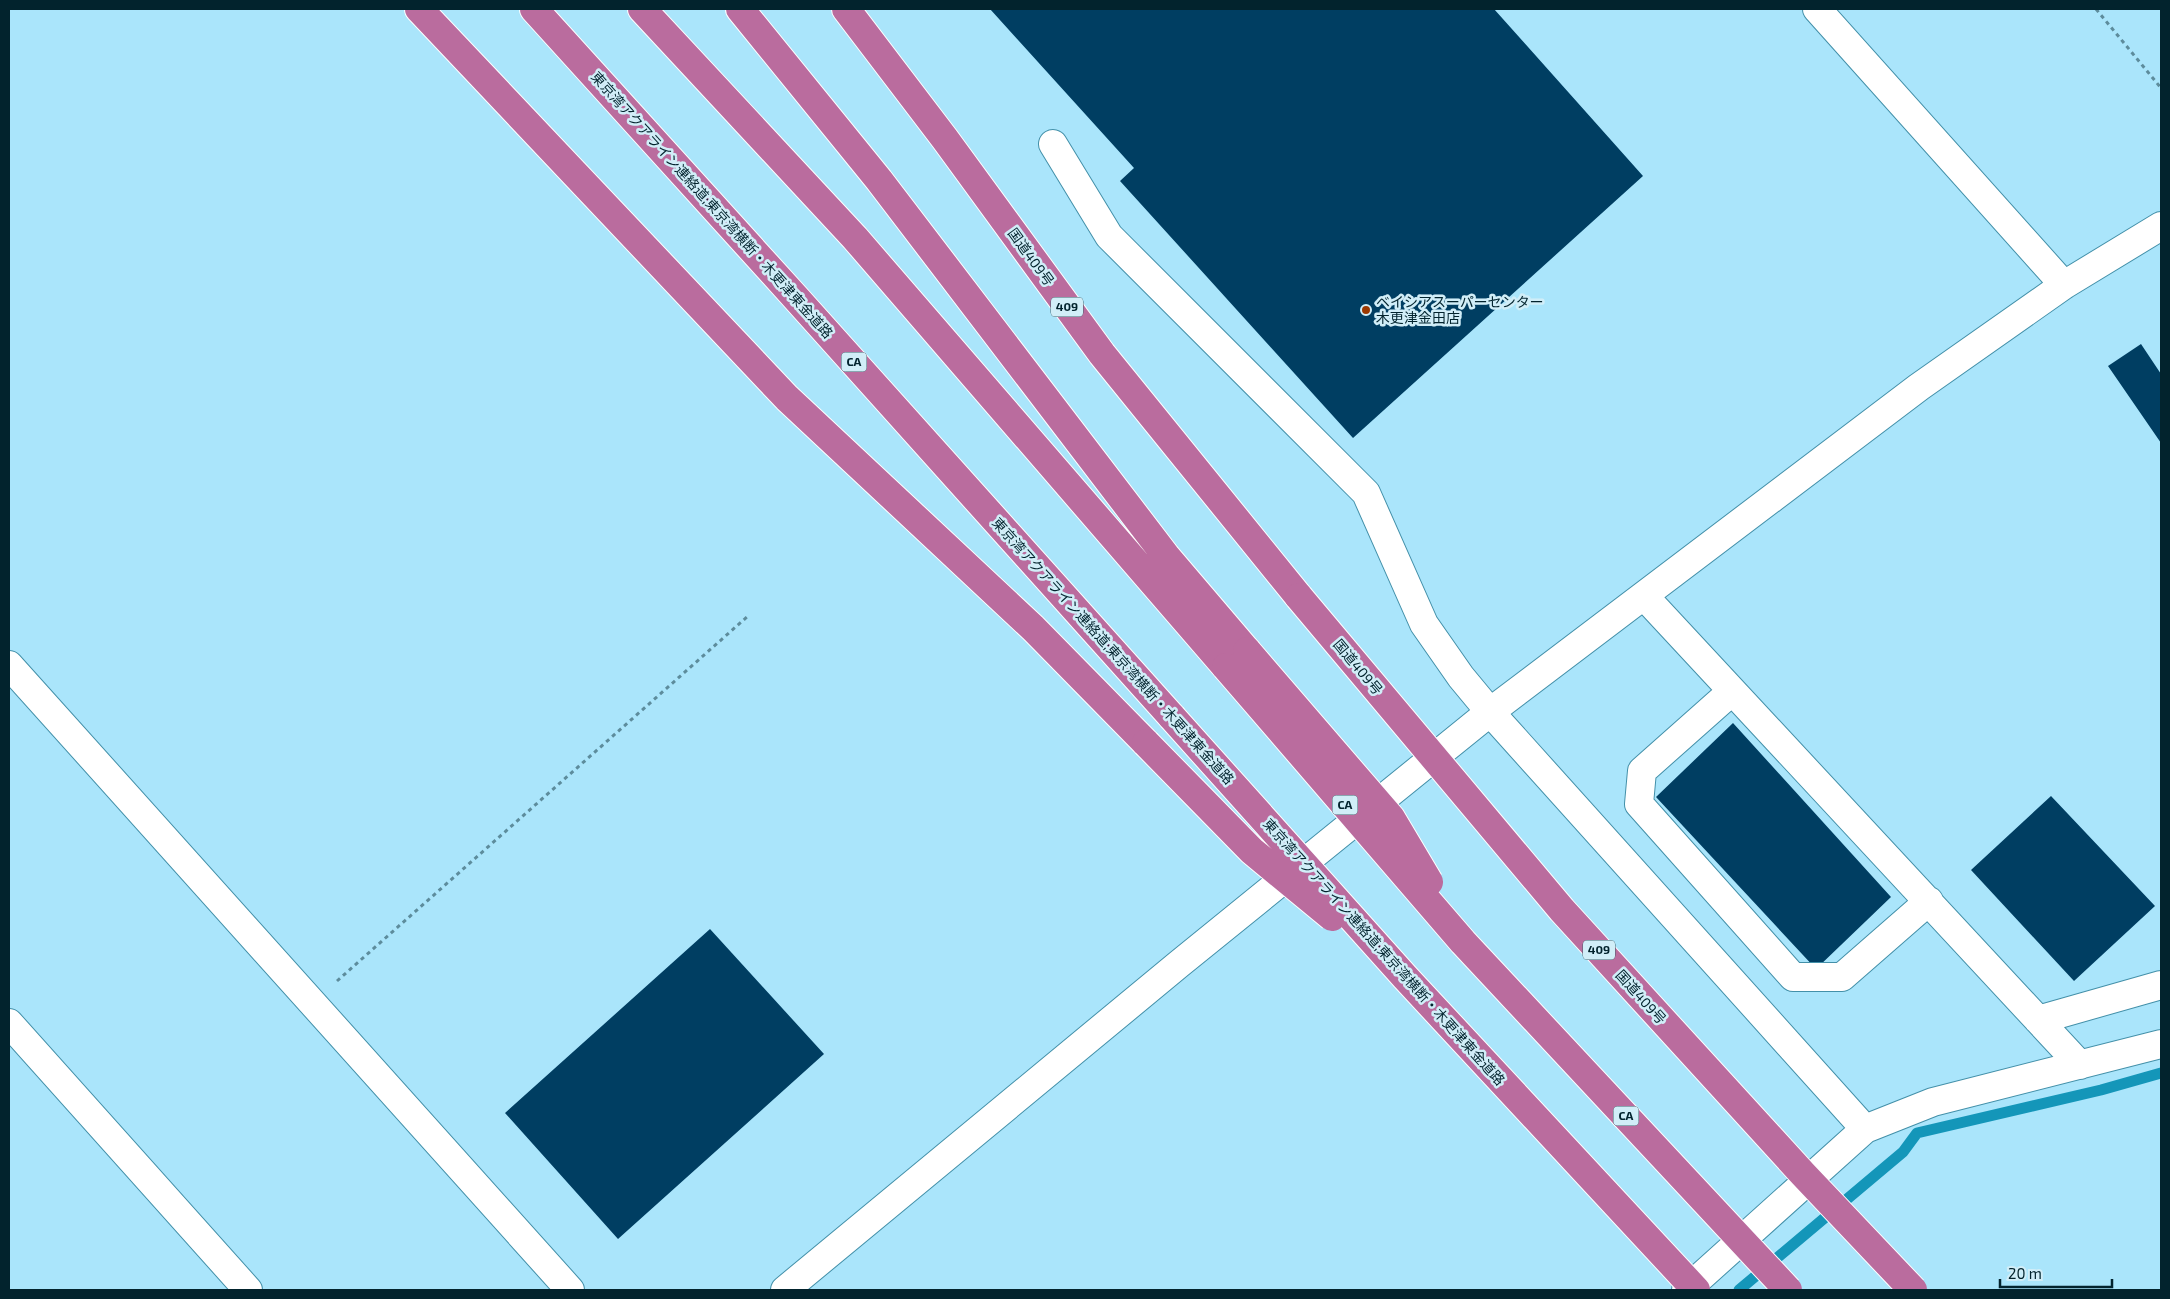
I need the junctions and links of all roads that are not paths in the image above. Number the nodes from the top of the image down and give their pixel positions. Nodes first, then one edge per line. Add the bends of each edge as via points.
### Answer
1 (419, 9) edge
2 (534, 9) edge
3 (642, 9) edge
4 (740, 9) edge
5 (846, 9) edge
6 (1817, 9) edge
7 (1053, 144) dead end
8 (2161, 226) edge
9 (2064, 285) junction
10 (1645, 597) junction
11 (9, 666) edge
12 (1731, 692) junction
13 (1490, 712) junction
14 (1929, 901) junction
15 (1463, 942) junction
16 (1405, 977) junction
17 (2161, 985) edge
18 (2038, 1020) junction
19 (9, 1023) edge
20 (2161, 1044) edge
21 (2080, 1066) junction
22 (1865, 1129) junction
23 (248, 1290) edge
24 (570, 1290) edge
25 (785, 1290) edge
26 (1686, 1290) edge
27 (1696, 1290) edge
28 (1788, 1290) edge
29 (1913, 1290) edge

1 - 16 highway, bridge via 787,398 1033,628 1252,851
2 - 16 highway, 東京湾アクアライン連絡道;東京湾横断・木更津東金道路 / CA, bridge
3 - 15 highway, CA, bridge via 855,238
4 - 15 highway, bridge via 879,180 1166,556 1391,818
5 - 29 highway, 国道409号 / 409, bridge via 1102,354 1299,597 1562,910
6 - 9 street
7 - 13 street via 1109,236 1366,494 1424,624
8 - 9 street
9 - 10 street via 1919,387
10 - 12 street
10 - 13 street
11 - 24 street
12 - 14 street
12 - 14 street via 1642,771 1639,804 1793,977 1842,977
13 - 22 street
13 - 25 street
14 - 18 street
15 - 28 highway, CA, bridge
16 - 27 highway, 東京湾アクアライン連絡道;東京湾横断・木更津東金道路 / CA, bridge
17 - 18 street
18 - 21 street
19 - 23 street
20 - 21 street
21 - 22 street via 1932,1102
22 - 26 street

